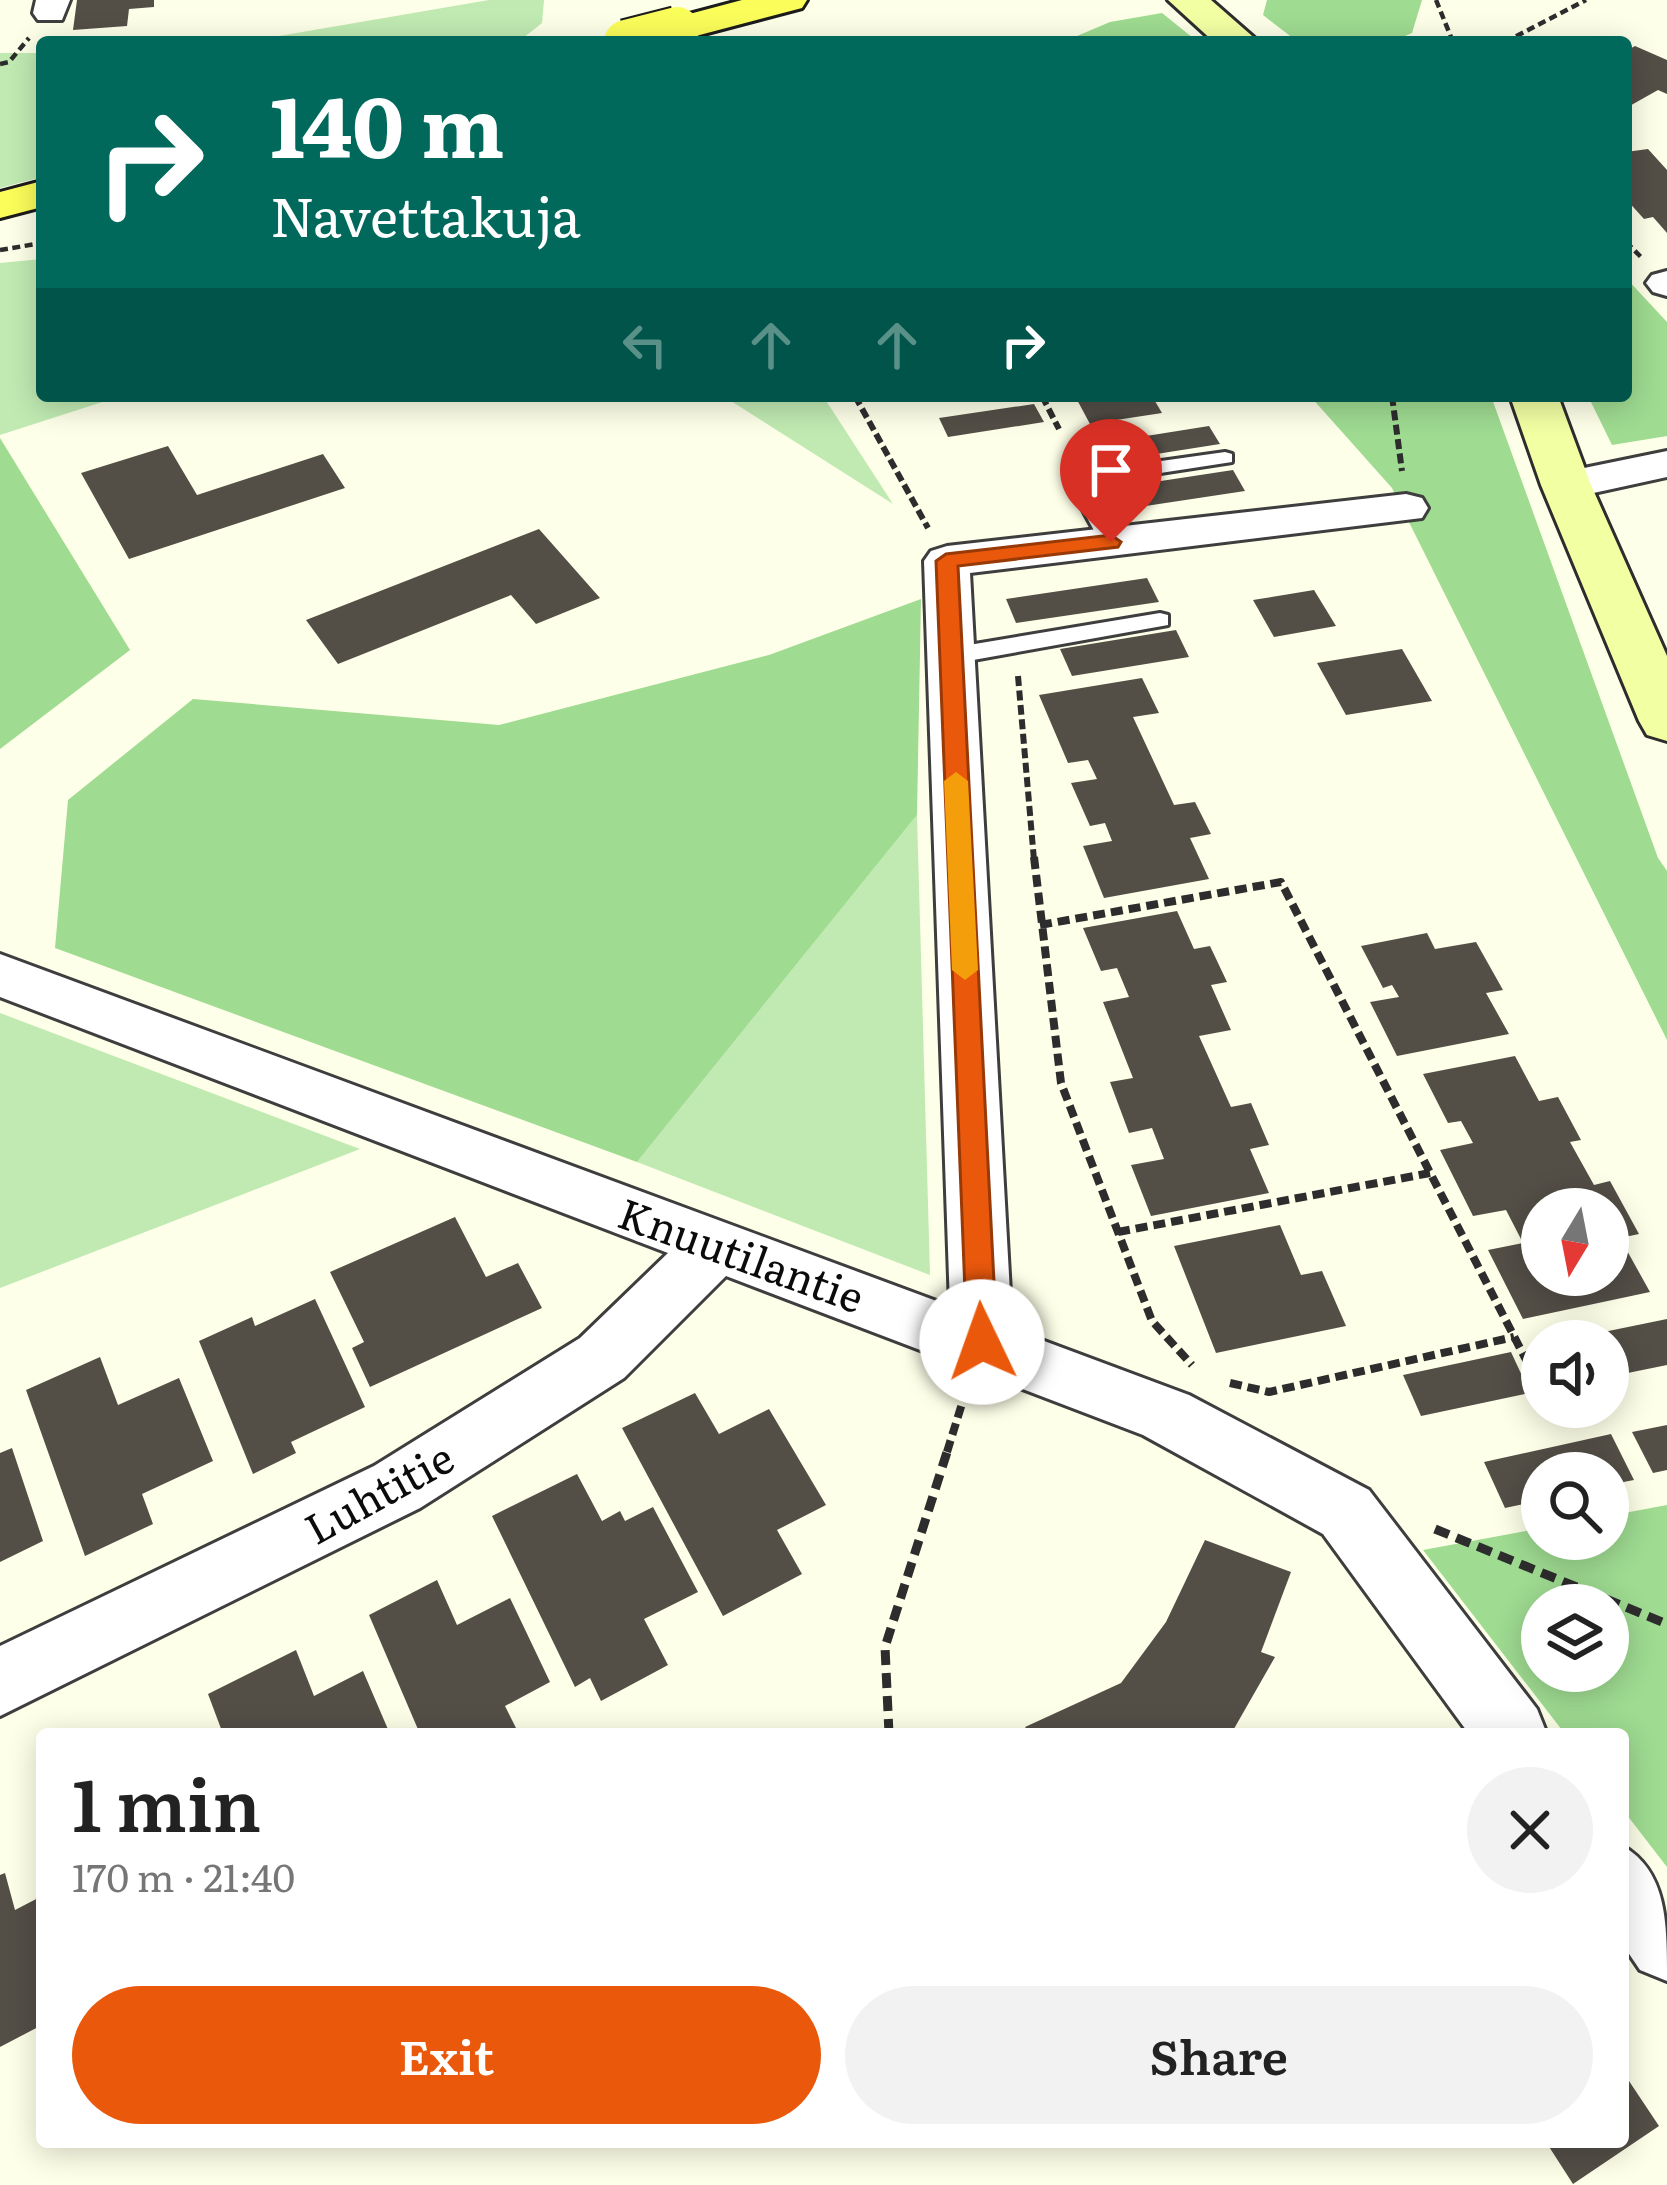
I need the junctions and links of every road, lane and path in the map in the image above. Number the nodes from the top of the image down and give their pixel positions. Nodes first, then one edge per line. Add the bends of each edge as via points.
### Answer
1 (788, 0) edge
2 (1189, 0) edge
3 (1436, 0) edge
4 (1568, 0) edge
5 (1586, 0) edge
6 (1575, 7) junction
7 (650, 36) edge
8 (1232, 36) edge
9 (1451, 36) edge
10 (1517, 36) edge
11 (36, 196) edge
12 (0, 205) edge
13 (36, 244) edge
14 (0, 250) edge
15 (858, 402) edge
16 (1045, 402) edge
17 (1393, 402) edge
18 (1536, 402) edge
19 (1059, 429) dead end
20 (1225, 458) dead end
21 (1667, 464) edge
22 (1566, 485) junction
23 (1406, 508) joint
24 (1111, 542) junction
25 (946, 561) junction
26 (1160, 620) dead end
27 (1016, 645) junction
28 (951, 656) junction
29 (1667, 721) edge
30 (1040, 925) junction
31 (0, 975) edge
32 (1430, 1173) junction
33 (1118, 1232) junction
34 (718, 1244) junction
35 (1514, 1336) junction
36 (982, 1342) junction
37 (1521, 1350) edge
38 (1203, 1377) dead end
39 (1225, 1382) dead end
40 (1346, 1512) junction
41 (1667, 1624) edge
42 (0, 1682) edge
43 (889, 1728) edge
44 (1508, 1728) edge
45 (1629, 1891) edge
46 (1667, 1942) edge

1 - 7 main road, bridge
2 - 8 main road
3 - 9 path
4 - 6 path
5 - 6 path
6 - 10 path
11 - 12 main road
13 - 14 path
15 - 25 path
16 - 19 path
17 - 23 path
18 - 22 main road
20 - 24 lane via 1076,478
21 - 22 street
22 - 29 main road
23 - 24 street
24 - 25 street
25 - 28 street
26 - 27 lane
27 - 28 lane
27 - 30 path
28 - 36 street
30 - 32 path via 1281,882
30 - 33 path via 1061,1083
31 - 34 street, Knuutilantie
32 - 33 path
32 - 35 path
33 - 38 path via 1152,1321
34 - 36 street, Knuutilantie
34 - 42 street, Luhtitie via 602,1358 397,1487
35 - 37 path
35 - 39 path via 1269,1392
36 - 40 street, Knuutilantie via 1166,1415
36 - 43 path via 885,1647
40 - 41 path via 1382,1507
40 - 44 street, Knuutilantie
45 - 46 street

